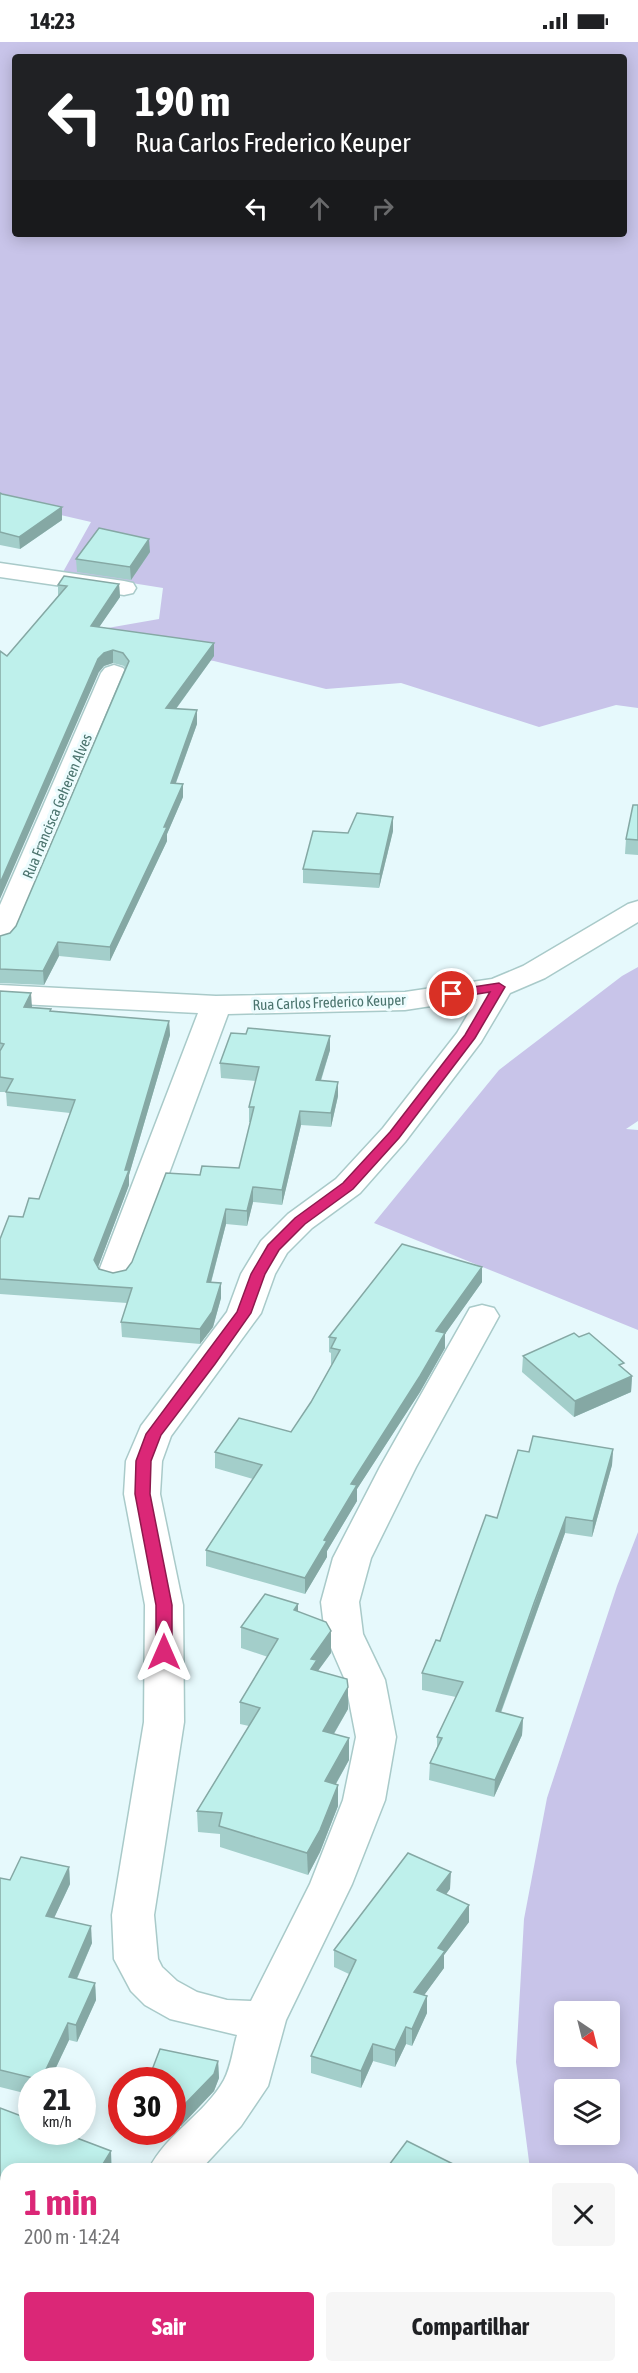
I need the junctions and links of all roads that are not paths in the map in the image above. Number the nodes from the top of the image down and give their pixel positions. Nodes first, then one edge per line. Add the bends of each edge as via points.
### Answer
1 (0, 570) edge
2 (124, 588) dead end
3 (114, 673) dead end
4 (638, 910) edge
5 (0, 939) edge
6 (499, 987) junction
7 (0, 994) edge
8 (216, 1005) junction
9 (114, 1276) edge
10 (482, 1316) dead end
11 (264, 2020) junction
12 (178, 2163) edge

1 - 2 street
3 - 5 street, Rua Francisca Geheren Alves
4 - 6 street, Rua Carlos Frederico Keuper via 534,972
6 - 8 street, Rua Carlos Frederico Keuper via 405,1001
6 - 11 street via 471,1036 394,1135 348,1186 300,1221 273,1248 258,1274 244,1313 154,1434 144,1461 142,1494 164,1605 164,1722 134,1915 136,1959 146,1979 161,1994 186,2007 227,2017
7 - 8 street, Rua Carlos Frederico Keuper
8 - 9 street
10 - 11 street via 352,1558 339,1602 344,1634 365,1680 376,1737 364,1800 331,1884
11 - 12 street via 245,2086

